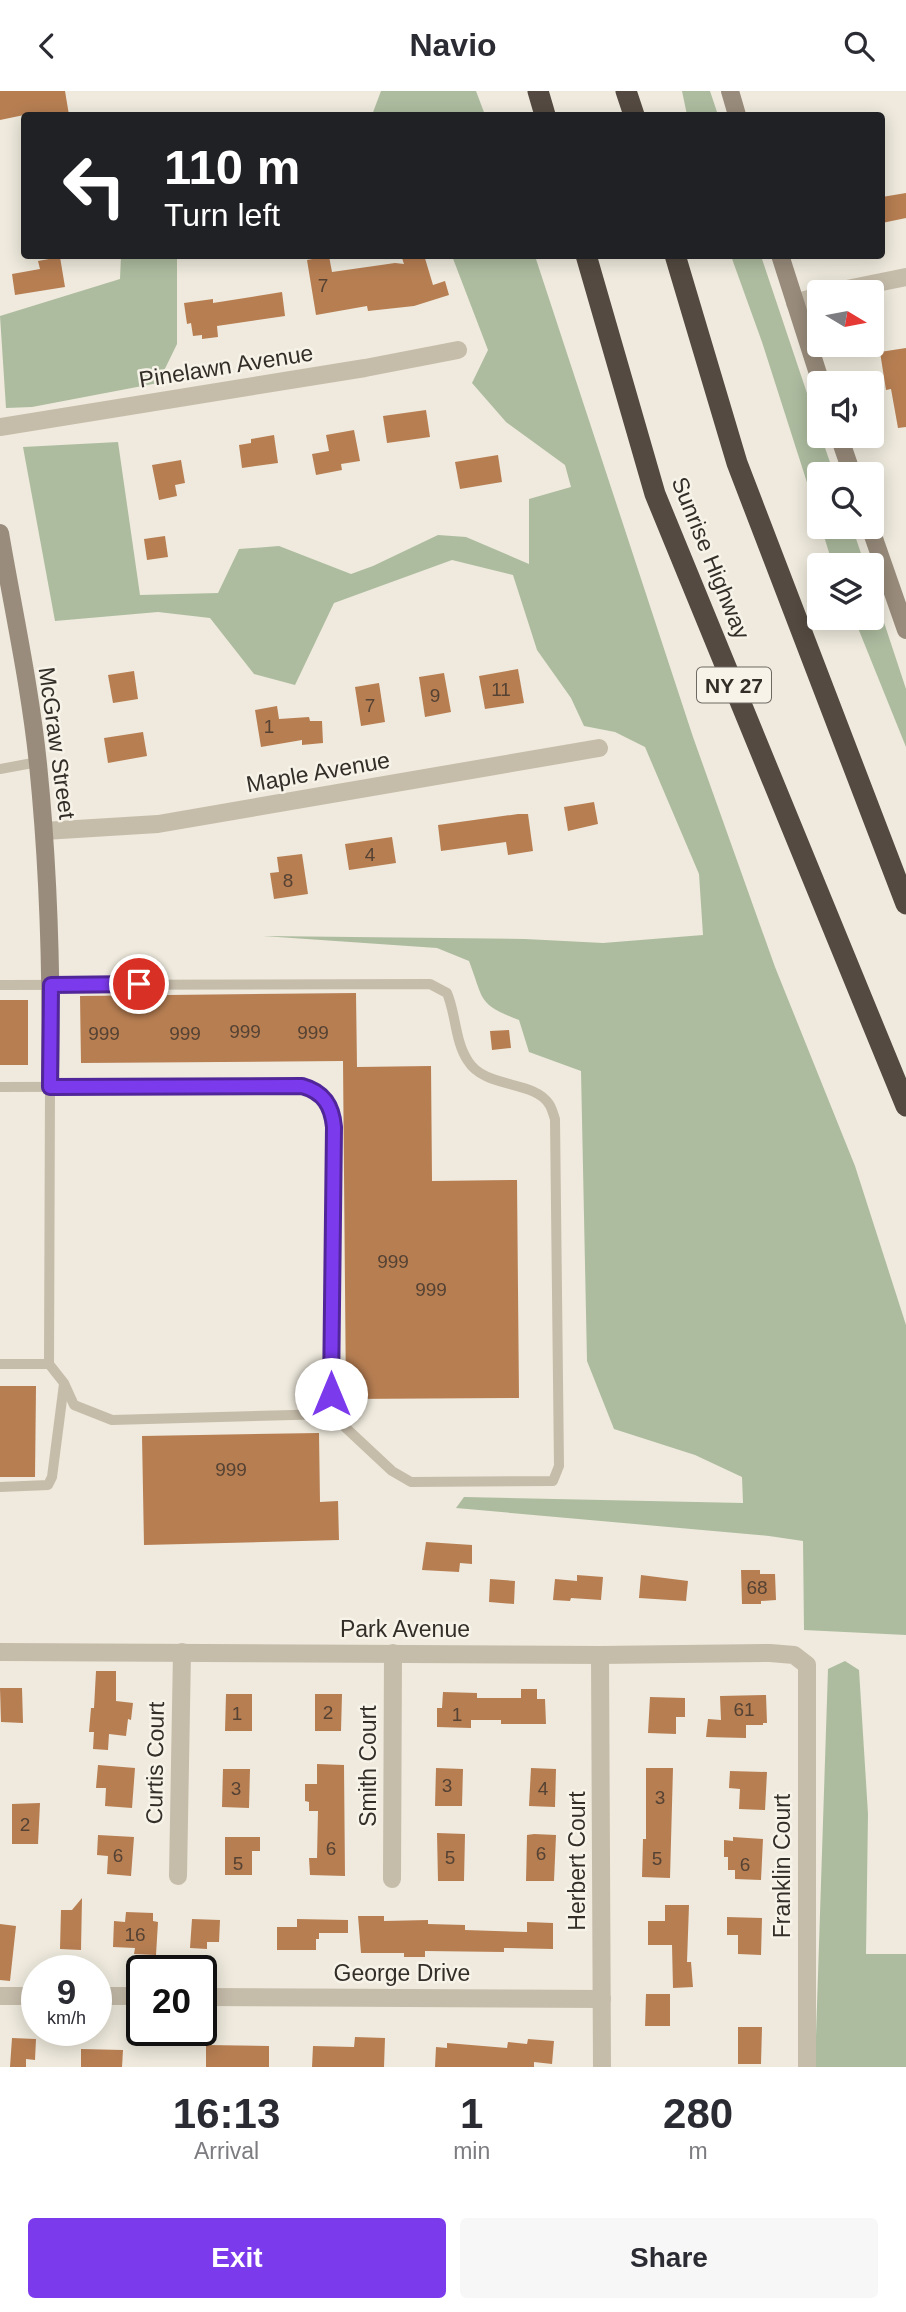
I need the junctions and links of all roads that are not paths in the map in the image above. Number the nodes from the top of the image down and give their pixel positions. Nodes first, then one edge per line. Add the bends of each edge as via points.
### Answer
1 (538, 91) edge
2 (626, 91) edge
3 (730, 91) edge
4 (544, 112) edge
5 (633, 112) edge
6 (736, 112) edge
7 (587, 259) edge
8 (676, 259) edge
9 (781, 259) edge
10 (906, 278) edge
11 (884, 282) edge
12 (807, 300) edge
13 (795, 303) junction
14 (458, 350) dead end
15 (817, 371) edge
16 (0, 427) edge
17 (0, 533) edge
18 (874, 539) edge
19 (906, 630) edge
20 (598, 748) dead end
21 (38, 762) junction
22 (0, 769) edge
23 (44, 831) junction
24 (906, 904) edge
25 (0, 985) edge
26 (51, 985) junction
27 (0, 1087) edge
28 (50, 1087) junction
29 (906, 1106) edge
30 (0, 1364) edge
31 (50, 1364) junction
32 (64, 1384) junction
33 (331, 1414) junction
34 (0, 1487) edge
35 (0, 1651) edge
36 (182, 1652) junction
37 (393, 1653) junction
38 (600, 1655) junction
39 (807, 1665) joint
40 (178, 1876) dead end
41 (392, 1879) dead end
42 (0, 1996) edge
43 (21, 1996) edge
44 (217, 1997) edge
45 (602, 1999) junction
46 (602, 2067) edge
47 (807, 2067) edge

1 - 4 highway
2 - 5 highway
3 - 6 street
7 - 29 highway, Sunrise Highway / NY 27 via 655,495
8 - 24 highway via 737,463
9 - 13 street
10 - 11 street
12 - 13 street
13 - 15 street
14 - 16 street, Pinelawn Avenue
17 - 21 street, McGraw Street
18 - 19 street
20 - 23 street, Maple Avenue via 158,824
21 - 22 lane
21 - 23 street, McGraw Street
23 - 26 street, McGraw Street
25 - 26 lane
26 - 28 street, McGraw Street
26 - 33 lane via 430,984 447,993 468,1063 503,1084 533,1091 548,1102 555,1119 559,1466 553,1481 411,1482 392,1471
27 - 28 lane
28 - 31 lane
28 - 33 lane via 302,1086 325,1098 334,1127
30 - 31 lane
31 - 32 lane
32 - 33 lane via 74,1405 112,1420
32 - 34 lane via 48,1485
35 - 36 street, Park Avenue
36 - 37 street, Park Avenue
36 - 40 street, Curtis Court
37 - 38 street, Park Avenue
37 - 41 street, Smith Court
38 - 39 street, Park Avenue via 770,1653 794,1655
38 - 45 street, Herbert Court
39 - 47 street, Franklin Court
42 - 43 street
44 - 45 street, George Drive
45 - 46 street, Herbert Court

